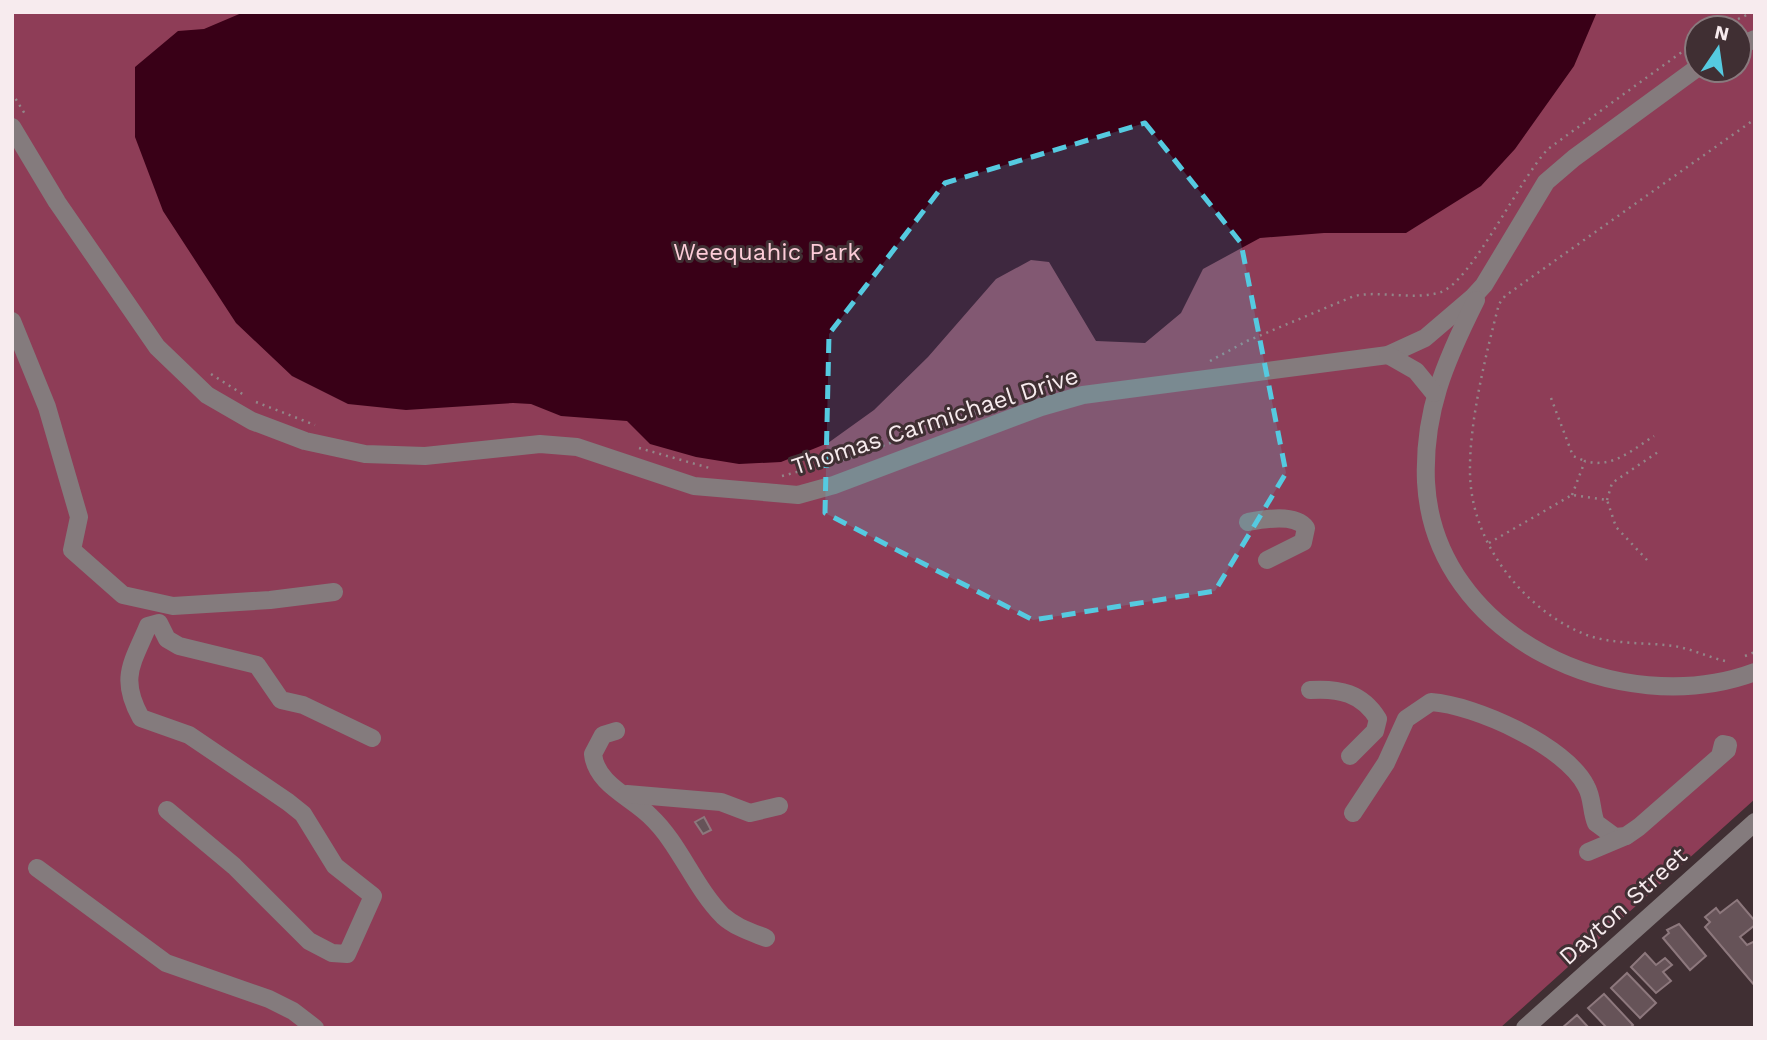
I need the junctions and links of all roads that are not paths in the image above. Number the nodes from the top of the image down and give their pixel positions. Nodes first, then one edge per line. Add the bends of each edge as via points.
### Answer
1 (1683, 78) edge
2 (12, 127) edge
3 (1484, 285) junction
4 (12, 321) edge
5 (1388, 355) junction
6 (1434, 393) junction
7 (1248, 522) dead end
8 (1266, 560) dead end
9 (334, 592) dead end
10 (1755, 672) edge
11 (1310, 690) dead end
12 (616, 731) dead end
13 (372, 738) dead end
14 (1350, 756) dead end
15 (1720, 756) dead end
16 (620, 792) junction
17 (779, 806) dead end
18 (167, 810) dead end
19 (1353, 813) dead end
20 (1755, 822) edge
21 (1626, 836) junction
22 (1588, 852) dead end
23 (37, 869) dead end
24 (766, 938) dead end
25 (315, 1028) edge
26 (1525, 1028) edge

1 - 3 street, Thomas Carmichael Drive via 1546,182
2 - 5 street, Thomas Carmichael Drive via 57,202 157,347 207,395 252,421 305,441 365,454 425,456 540,444 577,447 694,486 798,495 1083,395
3 - 5 street, Thomas Carmichael Drive via 1425,338
3 - 6 street
4 - 9 street via 47,407 79,517 72,550 120,593 173,606
5 - 6 street via 1416,371
6 - 10 street via 1426,485 1439,541 1470,593 1505,629 1547,658 1604,680 1679,687 1708,685
7 - 8 street via 1266,518 1298,521 1306,528 1303,542
11 - 14 street via 1338,689 1351,694 1378,719 1375,731
12 - 16 street via 603,735 593,754 603,778
13 - 18 street via 303,705 281,700 257,665 179,646 167,639 159,623 148,625 129,672 129,697 141,718 188,735 288,802 303,814 335,866 373,896 347,954 332,953 309,941 234,866
15 - 21 street
16 - 17 street via 721,802 750,813
16 - 24 street via 654,820 722,915
19 - 21 street via 1386,763 1406,719 1422,705 1440,703 1509,725 1548,747 1586,785 1596,823 1615,837
20 - 26 street, Dayton Street
21 - 22 street
23 - 25 street via 166,963 269,999

